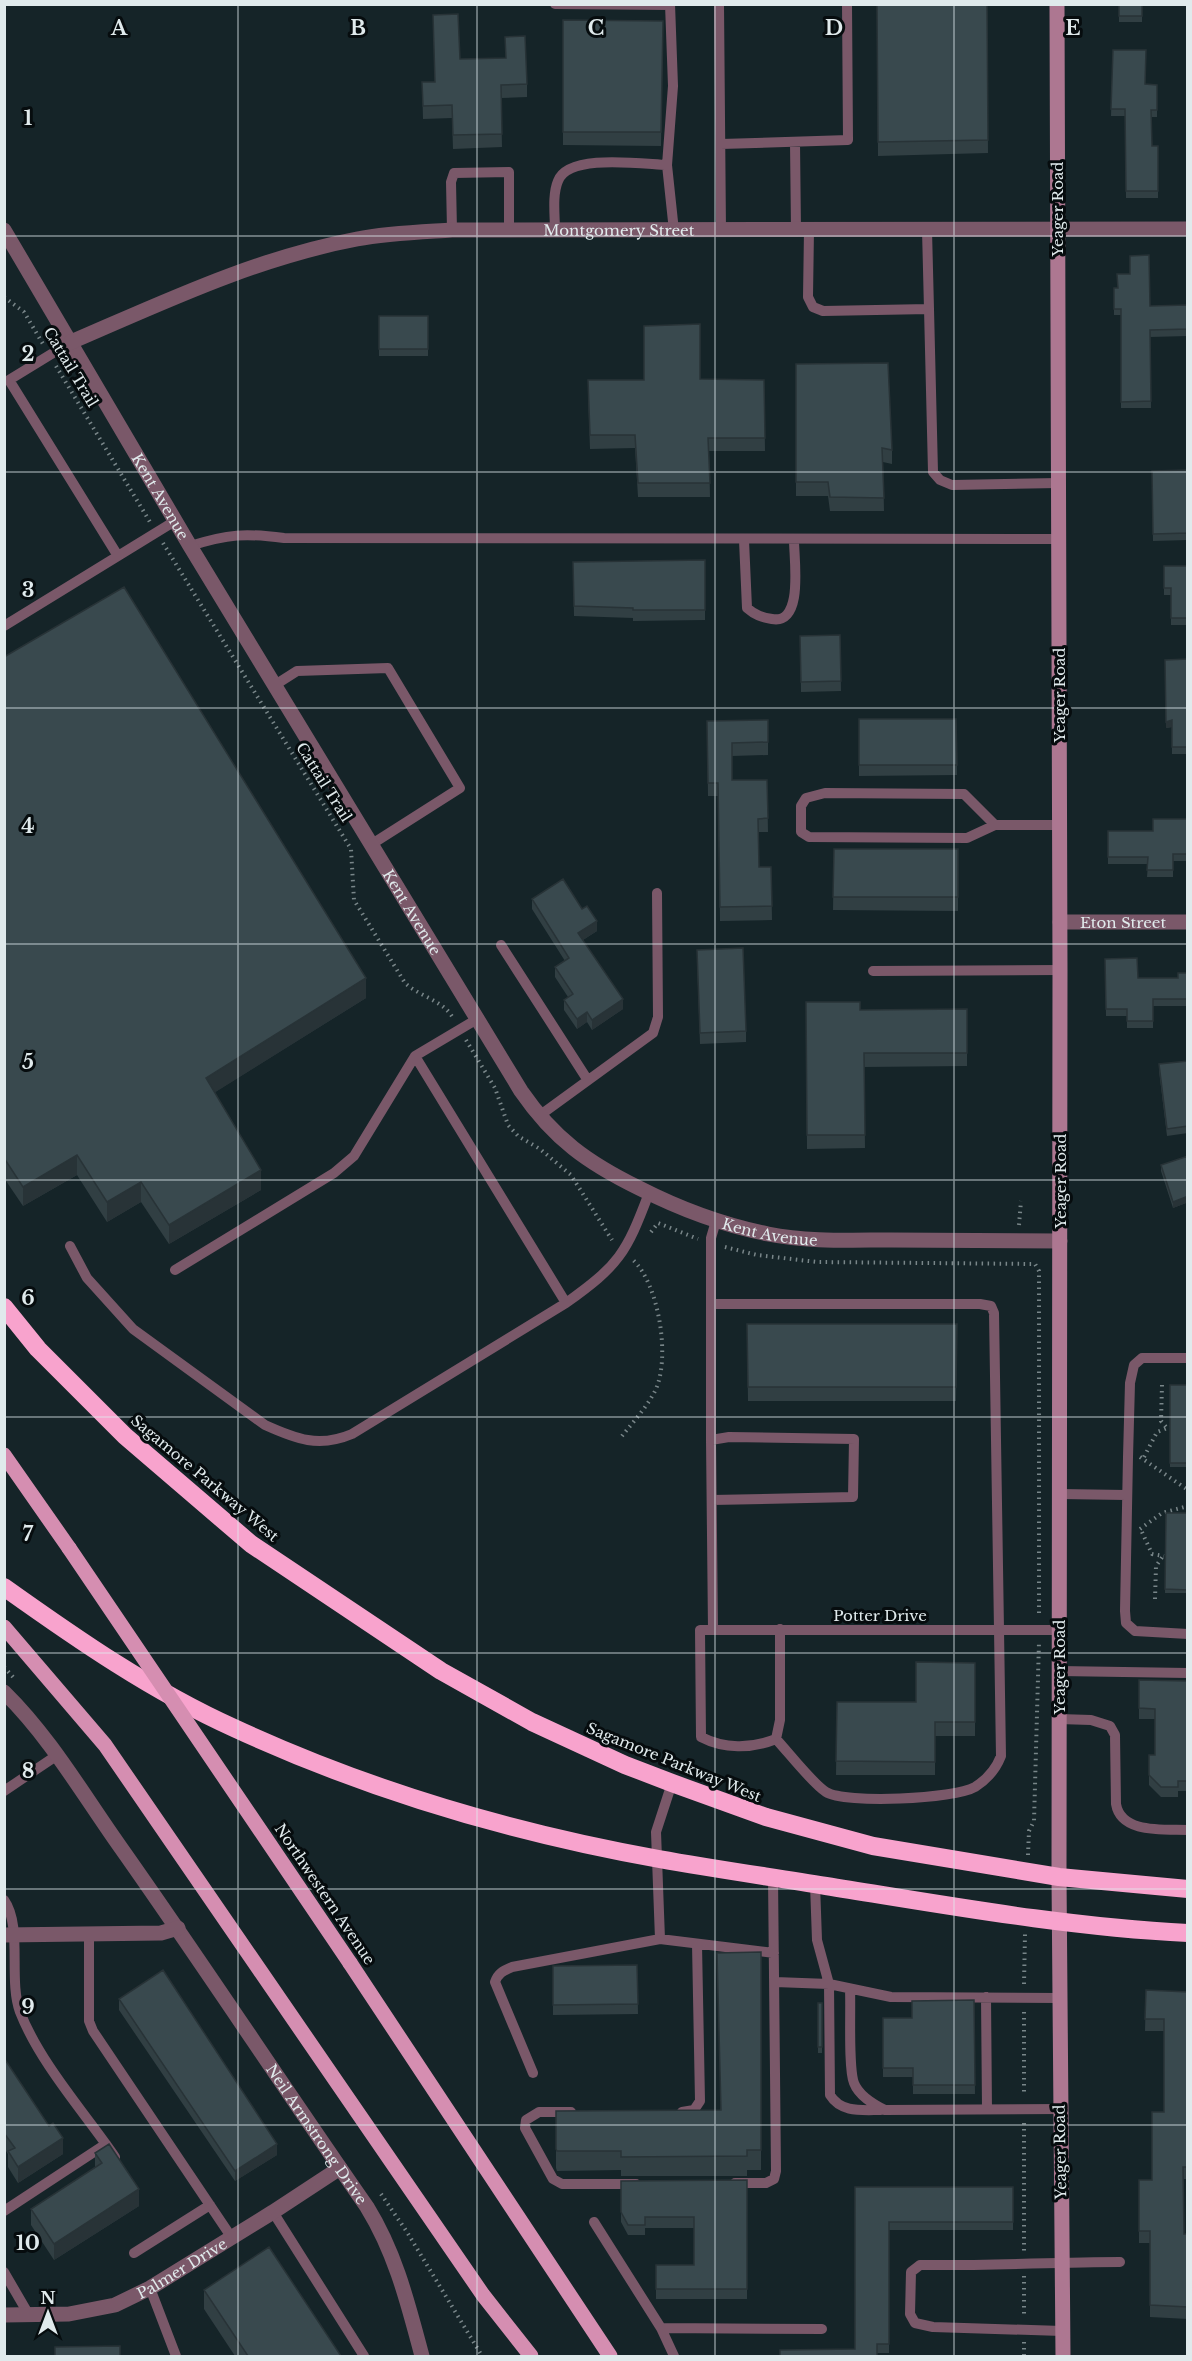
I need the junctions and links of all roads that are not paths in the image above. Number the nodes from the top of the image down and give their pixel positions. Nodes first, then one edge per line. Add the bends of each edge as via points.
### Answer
1 (555, 4) edge
2 (719, 4) edge
3 (847, 4) edge
4 (1057, 4) edge
5 (670, 5) edge
6 (795, 143) junction
7 (721, 144) junction
8 (667, 165) junction
9 (1057, 228) junction
10 (1188, 229) edge
11 (4, 230) edge
12 (452, 230) junction
13 (509, 230) junction
14 (927, 230) junction
15 (555, 231) junction
16 (674, 231) junction
17 (721, 231) junction
18 (802, 231) junction
19 (929, 309) junction
20 (71, 342) junction
21 (7, 376) edge
22 (1058, 483) junction
23 (175, 521) junction
24 (1059, 539) junction
25 (744, 540) junction
26 (794, 540) junction
27 (190, 546) junction
28 (118, 556) junction
29 (4, 626) edge
30 (275, 685) junction
31 (995, 825) junction
32 (1058, 825) junction
33 (372, 844) junction
34 (657, 893) dead end
35 (1060, 922) junction
36 (1188, 922) edge
37 (501, 945) dead end
38 (1060, 970) junction
39 (873, 972) dead end
40 (479, 1018) junction
41 (415, 1056) junction
42 (587, 1079) junction
43 (538, 1116) junction
44 (649, 1193) junction
45 (716, 1221) junction
46 (1060, 1241) junction
47 (70, 1246) dead end
48 (175, 1270) dead end
49 (566, 1303) junction
50 (712, 1304) junction
51 (4, 1307) edge
52 (1188, 1358) edge
53 (711, 1440) junction
54 (4, 1455) edge
55 (1060, 1494) junction
56 (1126, 1495) junction
57 (712, 1500) junction
58 (4, 1587) edge
59 (4, 1627) edge
60 (713, 1629) junction
61 (780, 1629) junction
62 (998, 1630) junction
63 (1059, 1630) junction
64 (1188, 1634) edge
65 (1059, 1671) junction
66 (1188, 1673) edge
67 (4, 1692) edge
68 (1059, 1719) junction
69 (776, 1739) junction
70 (56, 1756) junction
71 (672, 1783) junction
72 (4, 1791) edge
73 (1188, 1830) edge
74 (657, 1859) junction
75 (773, 1877) junction
76 (1059, 1877) junction
77 (815, 1884) junction
78 (1188, 1888) edge
79 (4, 1900) edge
80 (1059, 1921) junction
81 (178, 1928) junction
82 (1188, 1933) edge
83 (89, 1934) junction
84 (9, 1935) edge
85 (660, 1939) junction
86 (697, 1944) junction
87 (774, 1953) junction
88 (775, 1982) junction
89 (829, 1984) junction
90 (850, 1990) junction
91 (986, 1997) junction
92 (1059, 1998) junction
93 (533, 2073) dead end
94 (987, 2109) junction
95 (1060, 2109) junction
96 (885, 2110) junction
97 (585, 2112) edge
98 (665, 2112) edge
99 (106, 2144) junction
100 (340, 2168) junction
101 (125, 2171) edge
102 (650, 2184) edge
103 (720, 2184) edge
104 (210, 2205) junction
105 (4, 2211) edge
106 (273, 2212) junction
107 (594, 2222) dead end
108 (232, 2238) junction
109 (134, 2253) dead end
110 (1062, 2261) junction
111 (1120, 2262) dead end
112 (4, 2272) edge
113 (150, 2288) junction
114 (29, 2314) junction
115 (4, 2315) edge
116 (661, 2328) junction
117 (822, 2329) dead end
118 (1062, 2331) junction
119 (176, 2356) edge
120 (364, 2356) edge
121 (423, 2356) edge
122 (531, 2356) edge
123 (610, 2356) edge
124 (674, 2356) edge
125 (1063, 2356) edge

1 - 5 lane
2 - 7 lane
3 - 6 lane via 848,140
4 - 9 street, Yeager Road
5 - 8 lane via 673,86
6 - 7 lane
6 - 18 lane
7 - 17 lane
8 - 15 lane via 572,166 558,181
8 - 16 lane
9 - 10 street, Montgomery Street
9 - 14 street, Montgomery Street
9 - 22 street, Yeager Road
11 - 20 street, Kent Avenue
12 - 13 street, Montgomery Street
12 - 13 lane via 454,173 509,172
12 - 20 street, Montgomery Street via 358,239 273,260 230,274
13 - 15 street, Montgomery Street
14 - 18 street, Montgomery Street
14 - 19 lane
15 - 16 street, Montgomery Street
16 - 17 street, Montgomery Street
17 - 18 street, Montgomery Street
18 - 19 lane via 808,297 813,307 823,311
19 - 22 lane via 933,472 952,485
20 - 21 lane
20 - 23 street, Kent Avenue
21 - 28 lane
22 - 24 street, Yeager Road
23 - 27 street, Kent Avenue
23 - 28 lane
24 - 26 lane
24 - 32 street, Yeager Road
25 - 26 lane
25 - 26 lane via 747,608 756,616 778,620 789,614 794,603
25 - 27 lane via 284,538 250,534 223,535
27 - 30 street, Kent Avenue
28 - 29 lane
30 - 33 street, Kent Avenue
30 - 33 lane via 297,671 388,668 460,788
31 - 31 lane via 967,838 809,837 801,832 801,806 806,798 825,792 964,794
31 - 32 lane
32 - 35 street, Yeager Road
33 - 40 street, Kent Avenue
34 - 42 lane via 658,1017 653,1033
35 - 36 street, Eton Street
35 - 38 street, Yeager Road
37 - 42 lane
38 - 39 lane
38 - 46 street, Yeager Road
40 - 41 lane
40 - 43 street, Kent Avenue
41 - 48 lane via 354,1156 341,1168
41 - 49 lane
42 - 43 lane
43 - 44 street, Kent Avenue via 597,1167
44 - 45 street, Kent Avenue
44 - 49 lane via 625,1252 597,1281
45 - 46 street, Kent Avenue via 770,1234 826,1240
45 - 50 lane via 711,1238
46 - 55 street, Yeager Road
47 - 49 lane via 87,1278 133,1329 265,1425 308,1441 333,1442 352,1434
50 - 53 lane
50 - 62 lane via 991,1306
51 - 71 highway, Sagamore Parkway West via 38,1349 125,1436 251,1544 441,1671 532,1722
52 - 56 lane via 1142,1358 1134,1365
53 - 57 lane
53 - 57 lane via 854,1439 853,1497
54 - 123 main road, Northwestern Avenue, bridge via 350,1963
55 - 56 lane
55 - 63 street, Yeager Road
56 - 64 lane via 1125,1623 1135,1631
57 - 60 lane
58 - 74 highway via 128,1671 232,1728 371,1785 536,1832
59 - 122 main road via 105,1745 483,2295
60 - 61 lane, Potter Drive
60 - 69 lane, Potter Drive via 700,1629 701,1737 716,1744 748,1746
61 - 62 lane, Potter Drive
61 - 69 lane via 780,1720
62 - 63 lane, Potter Drive
62 - 69 lane via 1001,1756 994,1770 975,1787 944,1797 845,1798 826,1792
63 - 65 street, Yeager Road
65 - 66 lane
65 - 68 street, Yeager Road
67 - 70 street, Neil Armstrong Drive
68 - 73 lane via 1091,1720 1110,1726 1115,1735 1116,1804 1124,1820 1143,1828
68 - 76 street, Yeager Road
70 - 72 lane
70 - 81 street, Neil Armstrong Drive
71 - 74 lane via 657,1824
71 - 76 highway, Sagamore Parkway West via 766,1817 873,1846
74 - 75 highway
74 - 85 lane
75 - 77 highway
75 - 87 lane
76 - 78 highway, Sagamore Parkway West
76 - 80 street, Yeager Road
77 - 80 highway
77 - 89 lane via 817,1941
79 - 84 lane via 12,1920
80 - 82 highway
80 - 92 street, Yeager Road
81 - 83 street via 161,1933
81 - 100 street, Neil Armstrong Drive
83 - 84 street
83 - 104 lane via 89,2021 93,2031
84 - 99 lane via 14,1989 33,2041
85 - 86 lane
85 - 93 lane via 512,1966 497,1974 495,1982
86 - 87 lane
86 - 98 lane via 700,2101 694,2110
87 - 88 lane
88 - 89 lane
88 - 103 lane via 774,2179 766,2183
89 - 90 lane
89 - 96 lane via 830,2095 841,2107
90 - 91 lane via 891,1997
90 - 96 lane via 854,2084 871,2103
91 - 92 lane
91 - 94 lane
92 - 95 street, Yeager Road
94 - 95 lane
94 - 96 lane
95 - 110 street, Yeager Road
97 - 102 lane via 539,2112 526,2120 525,2127 553,2179 569,2185
99 - 101 lane
99 - 105 lane
100 - 106 street, Palmer Drive
100 - 121 street, Neil Armstrong Drive via 389,2246
104 - 108 lane
104 - 109 lane
106 - 108 street, Palmer Drive
106 - 120 lane
107 - 116 lane
108 - 113 street, Palmer Drive
110 - 111 lane
110 - 118 street, Yeager Road
110 - 118 lane via 1024,2266 920,2265 911,2272 908,2286 910,2314 915,2323 933,2327
112 - 114 lane
113 - 114 street, Palmer Drive via 93,2311
113 - 119 lane
114 - 115 street, Palmer Drive
116 - 117 lane
116 - 124 lane
118 - 125 street, Yeager Road

